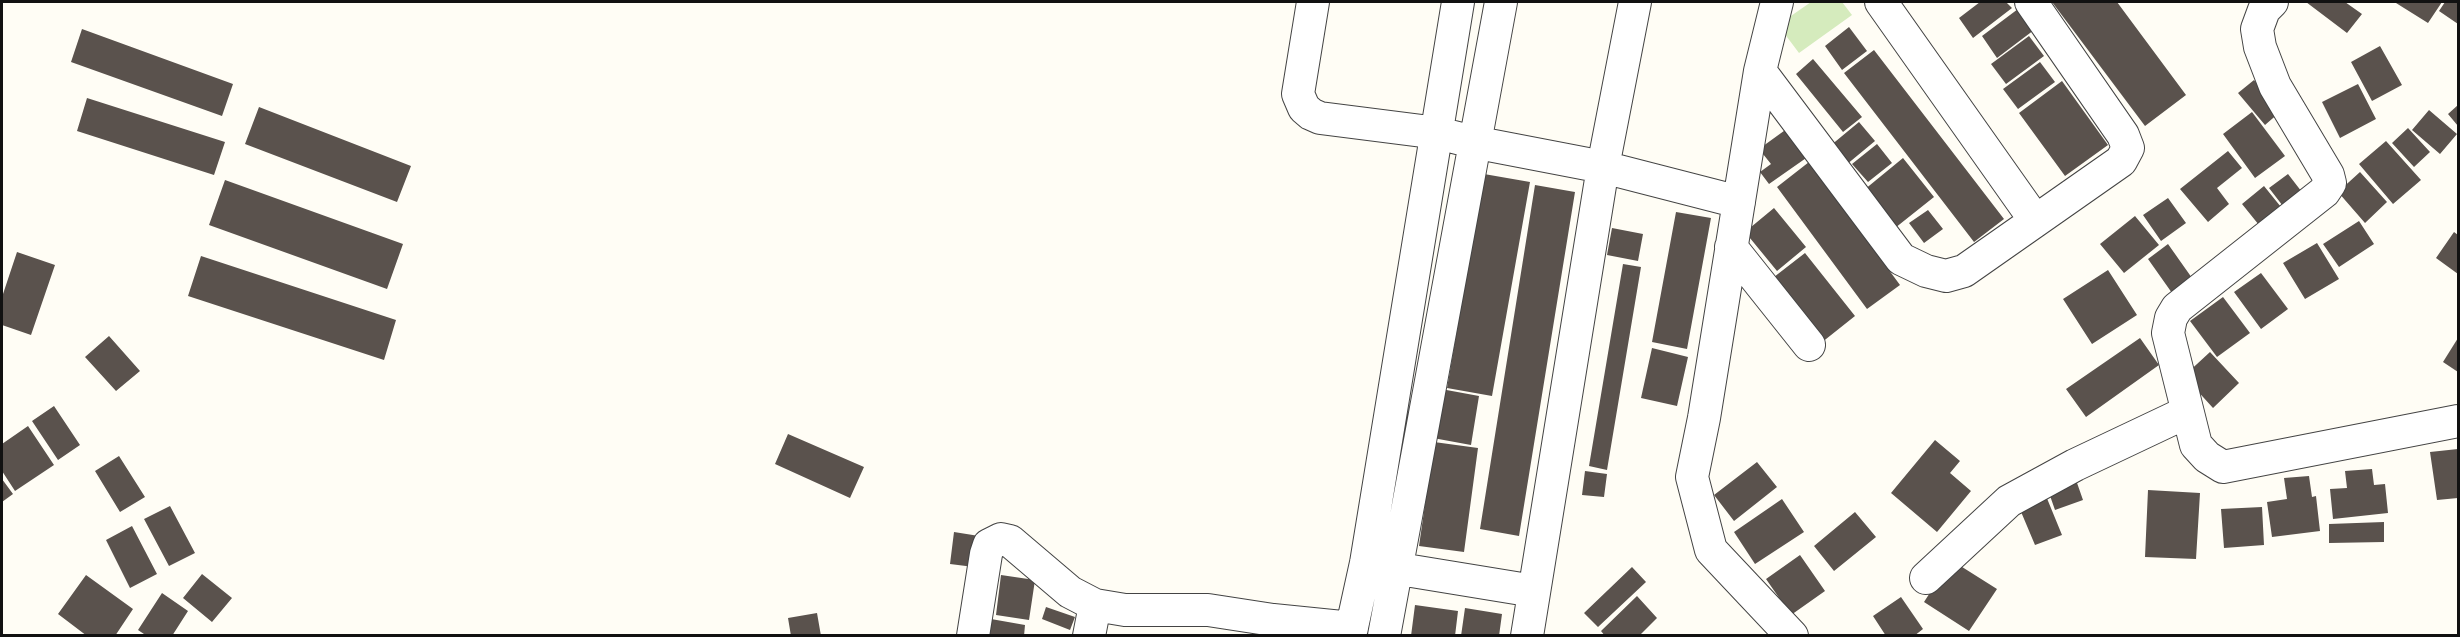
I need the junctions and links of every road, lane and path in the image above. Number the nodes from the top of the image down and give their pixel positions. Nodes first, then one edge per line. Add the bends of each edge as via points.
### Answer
1 (1313, 2) edge
2 (1458, 2) edge
3 (1501, 2) edge
4 (1635, 2) edge
5 (1777, 2) edge
6 (1881, 2) edge
7 (2031, 2) edge
8 (2272, 2) edge
9 (1760, 71) junction
10 (1438, 133) junction
11 (1473, 142) junction
12 (1604, 167) junction
13 (1739, 202) junction
14 (2035, 220) junction
15 (1731, 247) junction
16 (1809, 345) dead end
17 (2187, 412) junction
18 (2458, 421) edge
19 (1380, 566) junction
20 (1926, 578) dead end
21 (1534, 591) junction
22 (1095, 605) junction
23 (1206, 623) edge
24 (1351, 632) edge
25 (973, 636) edge
26 (1089, 636) edge
27 (1384, 636) edge
28 (1527, 636) edge
29 (1792, 636) edge

1 - 10 street via 1298,94 1304,108 1320,118
2 - 10 street
3 - 11 street
4 - 12 street
5 - 9 street
6 - 14 street
7 - 14 street via 2128,147 2121,161
8 - 17 street via 2264,10 2257,29 2260,47 2275,86 2330,183 2324,192 2177,308 2168,333
9 - 13 street
9 - 14 street via 1901,259 1946,276 1964,271
10 - 11 street
10 - 19 street
11 - 12 street
11 - 19 street
12 - 13 street
12 - 21 street
13 - 15 street
15 - 16 street
15 - 29 street via 1692,477 1711,550
17 - 18 street via 2196,445 2223,467
17 - 20 street via 2074,465 2009,501
19 - 21 street
19 - 24 street
19 - 27 street
21 - 28 street
22 - 23 street
22 - 25 street via 1071,592 1010,541 1001,539 989,545 986,554
22 - 26 street
23 - 24 street via 1273,620

